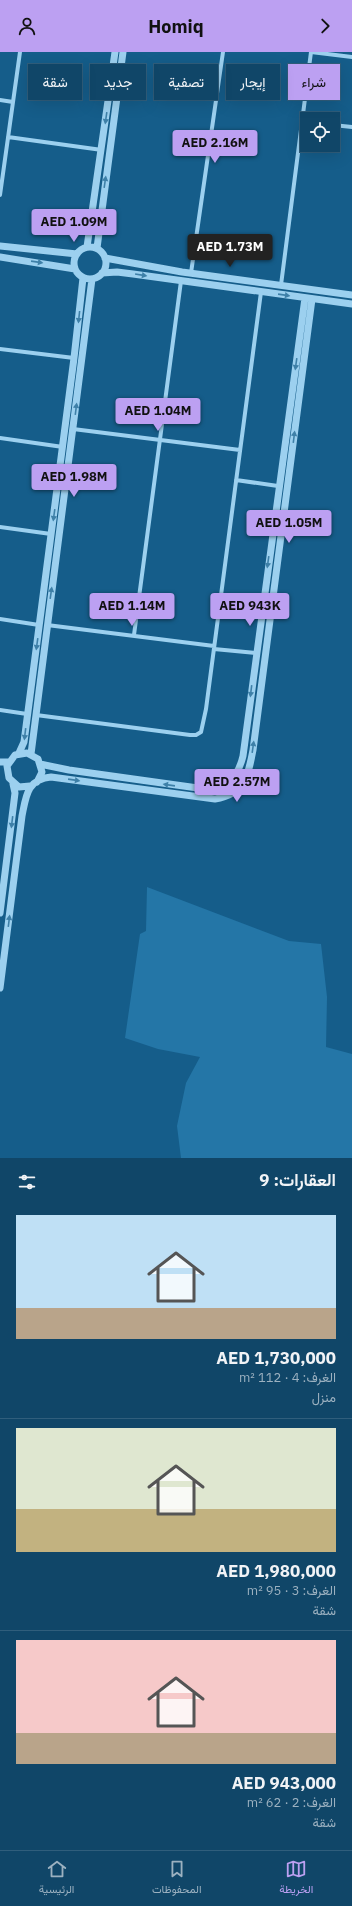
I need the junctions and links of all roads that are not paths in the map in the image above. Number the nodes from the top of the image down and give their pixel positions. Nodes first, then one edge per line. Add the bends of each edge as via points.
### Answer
1 (20, 52) edge
2 (111, 52) edge
3 (115, 52) edge
4 (123, 52) edge
5 (223, 52) edge
6 (311, 52) edge
7 (352, 57) edge
8 (113, 63) junction
9 (0, 100) edge
10 (13, 102) junction
11 (306, 112) edge
12 (340, 126) edge
13 (352, 127) edge
14 (8, 137) junction
15 (102, 150) junction
16 (300, 152) edge
17 (2, 171) edge
18 (0, 195) edge
19 (0, 246) edge
20 (87, 247) junction
21 (97, 248) junction
22 (76, 254) junction
23 (0, 257) edge
24 (105, 258) junction
25 (75, 269) junction
26 (102, 273) junction
27 (191, 273) junction
28 (83, 278) junction
29 (92, 279) junction
30 (181, 281) junction
31 (281, 285) junction
32 (261, 292) junction
33 (352, 295) edge
34 (308, 298) junction
35 (352, 304) edge
36 (303, 341) junction
37 (0, 349) edge
38 (74, 358) junction
39 (73, 429) junction
40 (0, 438) edge
41 (159, 440) junction
42 (63, 446) junction
43 (240, 450) junction
44 (236, 480) junction
45 (278, 486) junction
46 (0, 527) edge
47 (51, 534) junction
48 (0, 619) edge
49 (39, 625) junction
50 (47, 625) junction
51 (134, 635) junction
52 (214, 647) junction
53 (256, 654) junction
54 (0, 710) edge
55 (31, 714) junction
56 (19, 753) junction
57 (31, 754) junction
58 (0, 762) edge
59 (9, 762) junction
60 (40, 764) junction
61 (0, 771) edge
62 (8, 775) junction
63 (13, 784) junction
64 (33, 784) junction
65 (0, 913) edge
66 (0, 988) edge

1 - 10 street
2 - 8 street
3 - 8 street
21 -> 4 street
5 - 27 street
6 - 7 street
6 - 11 street
8 -> 15 street
9 - 10 street
10 - 14 street
12 - 13 street
14 - 15 street
14 - 17 street
15 - 20 street
16 - 31 street
17 - 18 street
19 - 22 street
20 - 21 street
20 - 22 street
21 - 24 street
22 - 25 street
23 -> 25 street
24 - 26 street via 106,266
24 - 27 street
25 - 28 street
26 - 29 street
26 -> 30 street via 117,272
27 - 31 street
28 - 29 street
28 -> 38 street
39 -> 29 street
30 - 32 street
30 - 41 street
31 - 33 street
32 -> 34 street
32 - 43 street
34 - 35 street
34 - 36 street
36 -> 45 street
64 -> 36 street via 51,777 215,799 234,794 246,779 253,750
37 - 38 street
38 - 42 street
39 - 41 street
50 -> 39 street
40 - 42 street
41 - 43 street
41 - 51 street
42 -> 47 street
43 - 44 street
44 - 45 street
44 - 52 street
45 -> 53 street
46 - 47 street
47 - 49 street
48 - 49 street
49 -> 55 street
50 - 51 street
50 - 55 street
51 - 52 street
52 - 53 street
52 - 55 street via 204,724 201,732 196,735
53 -> 60 street via 241,766 223,787 205,790 84,773
54 - 55 street
55 -> 56 street via 24,744
55 - 57 street
56 - 57 street
56 - 59 street
57 - 60 street
58 - 59 street
59 - 62 street
60 - 64 street via 41,776
61 - 62 street
62 - 63 street
63 - 64 street via 22,787
63 -> 65 street via 16,793
66 -> 64 street via 22,816 26,792

